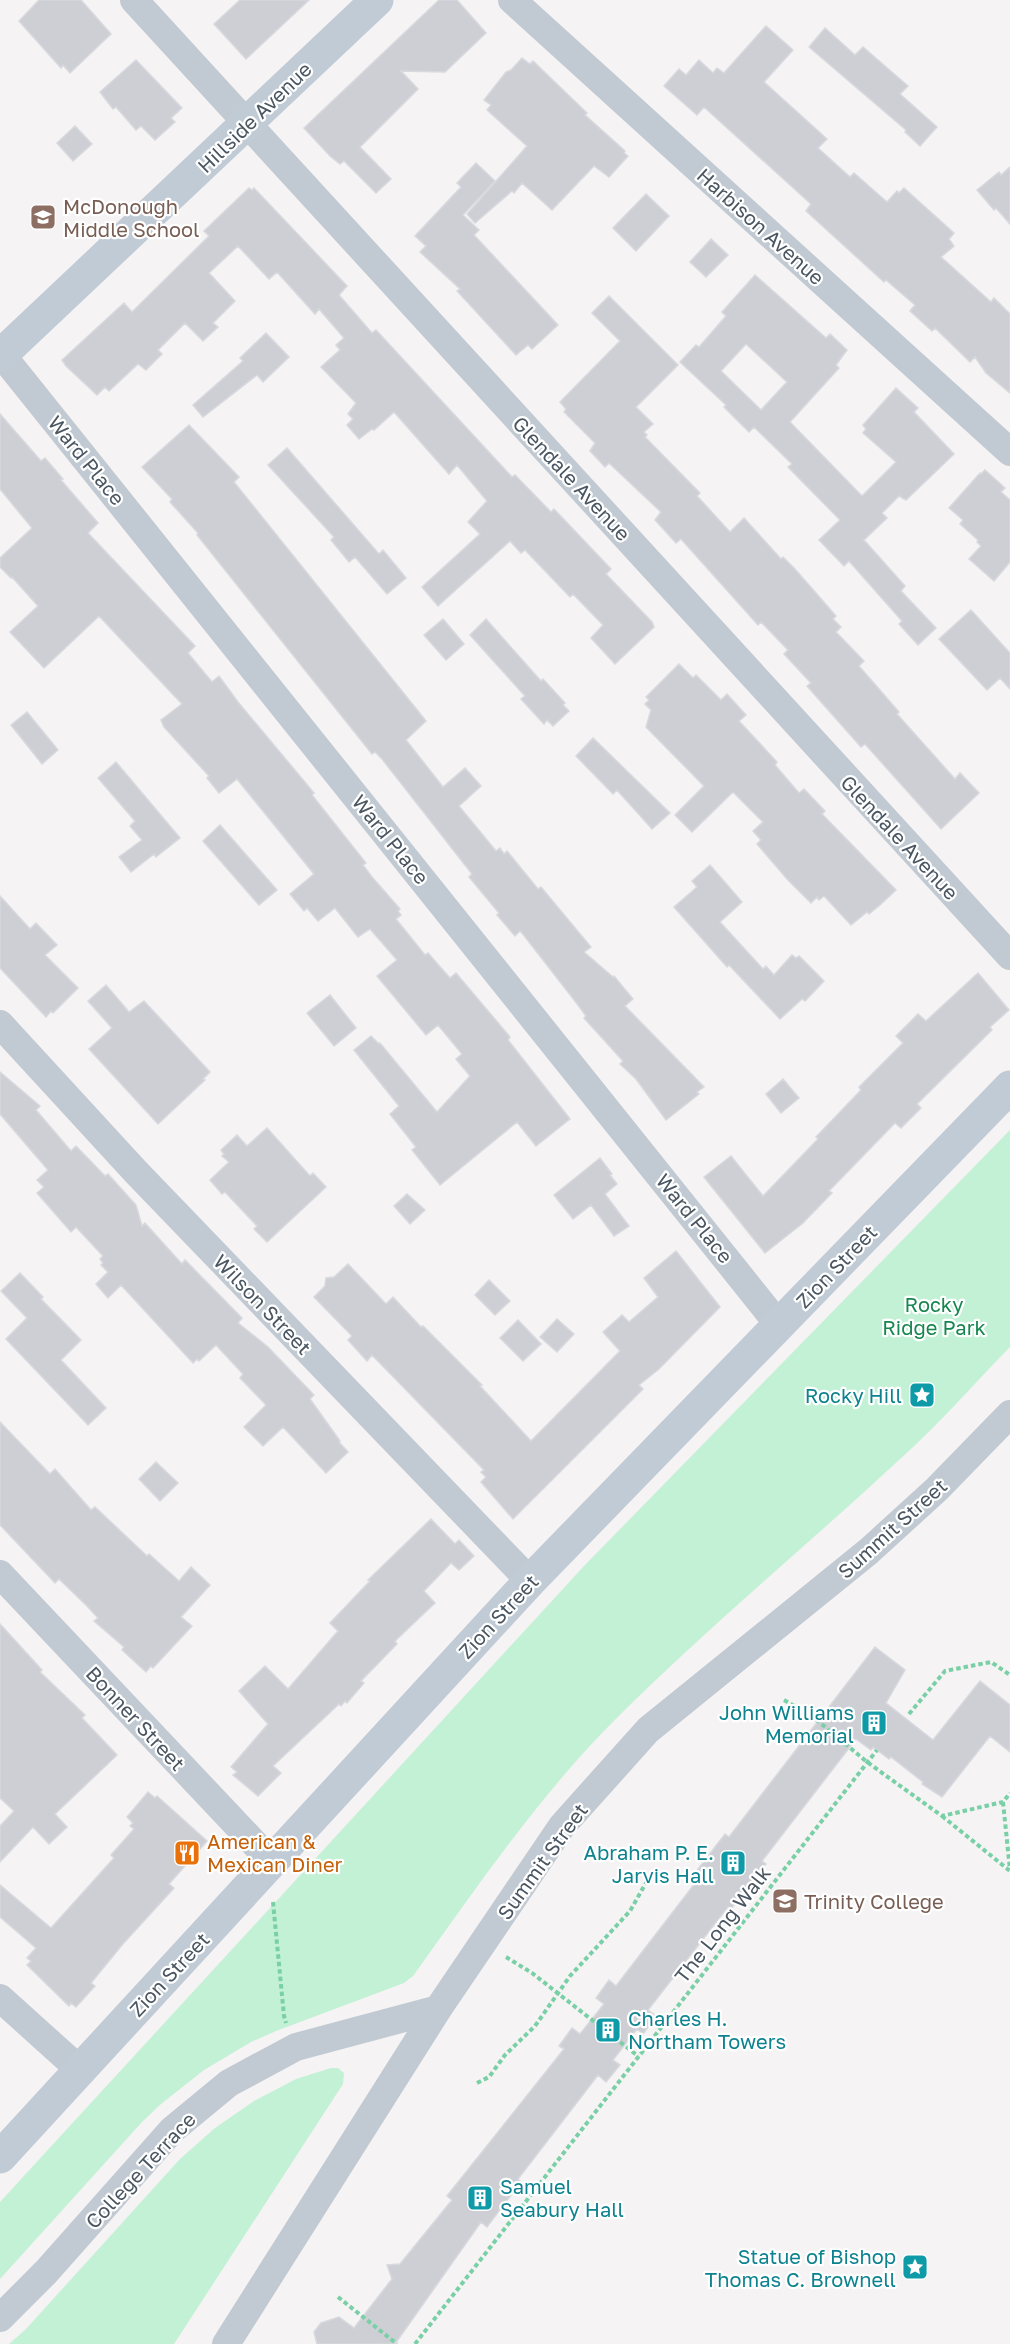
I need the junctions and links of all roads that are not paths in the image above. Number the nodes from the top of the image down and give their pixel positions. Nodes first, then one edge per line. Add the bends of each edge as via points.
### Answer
1 (134, 0) edge
2 (376, 0) edge
3 (512, 0) edge
4 (247, 123) junction
5 (1, 356) edge
6 (1010, 452) edge
7 (1010, 956) edge
8 (0, 1024) edge
9 (1010, 1087) edge
10 (779, 1324) junction
11 (1010, 1414) edge
12 (0, 1574) edge
13 (530, 1581) junction
14 (272, 1862) junction
15 (0, 1998) edge
16 (438, 2009) junction
17 (80, 2070) junction
18 (0, 2157) edge
19 (0, 2318) edge
20 (226, 2344) edge

1 - 4 street, Glendale Avenue
2 - 4 main road, Hillside Avenue
3 - 6 street, Harbison Avenue
4 - 5 main road, Hillside Avenue
4 - 7 street, Glendale Avenue
5 - 10 street, Ward Place
8 - 13 street, Wilson Street via 136,1172
9 - 10 main road, Zion Street
10 - 13 main road, Zion Street
11 - 16 street, Summit Street via 869,1551 648,1730 562,1826
12 - 14 street, Bonner Street
13 - 14 main road, Zion Street
14 - 17 main road, Zion Street
15 - 17 street
16 - 19 street, College Terrace via 296,2047 229,2083 172,2130
16 - 20 street, Summit Street
17 - 18 main road, Zion Street

